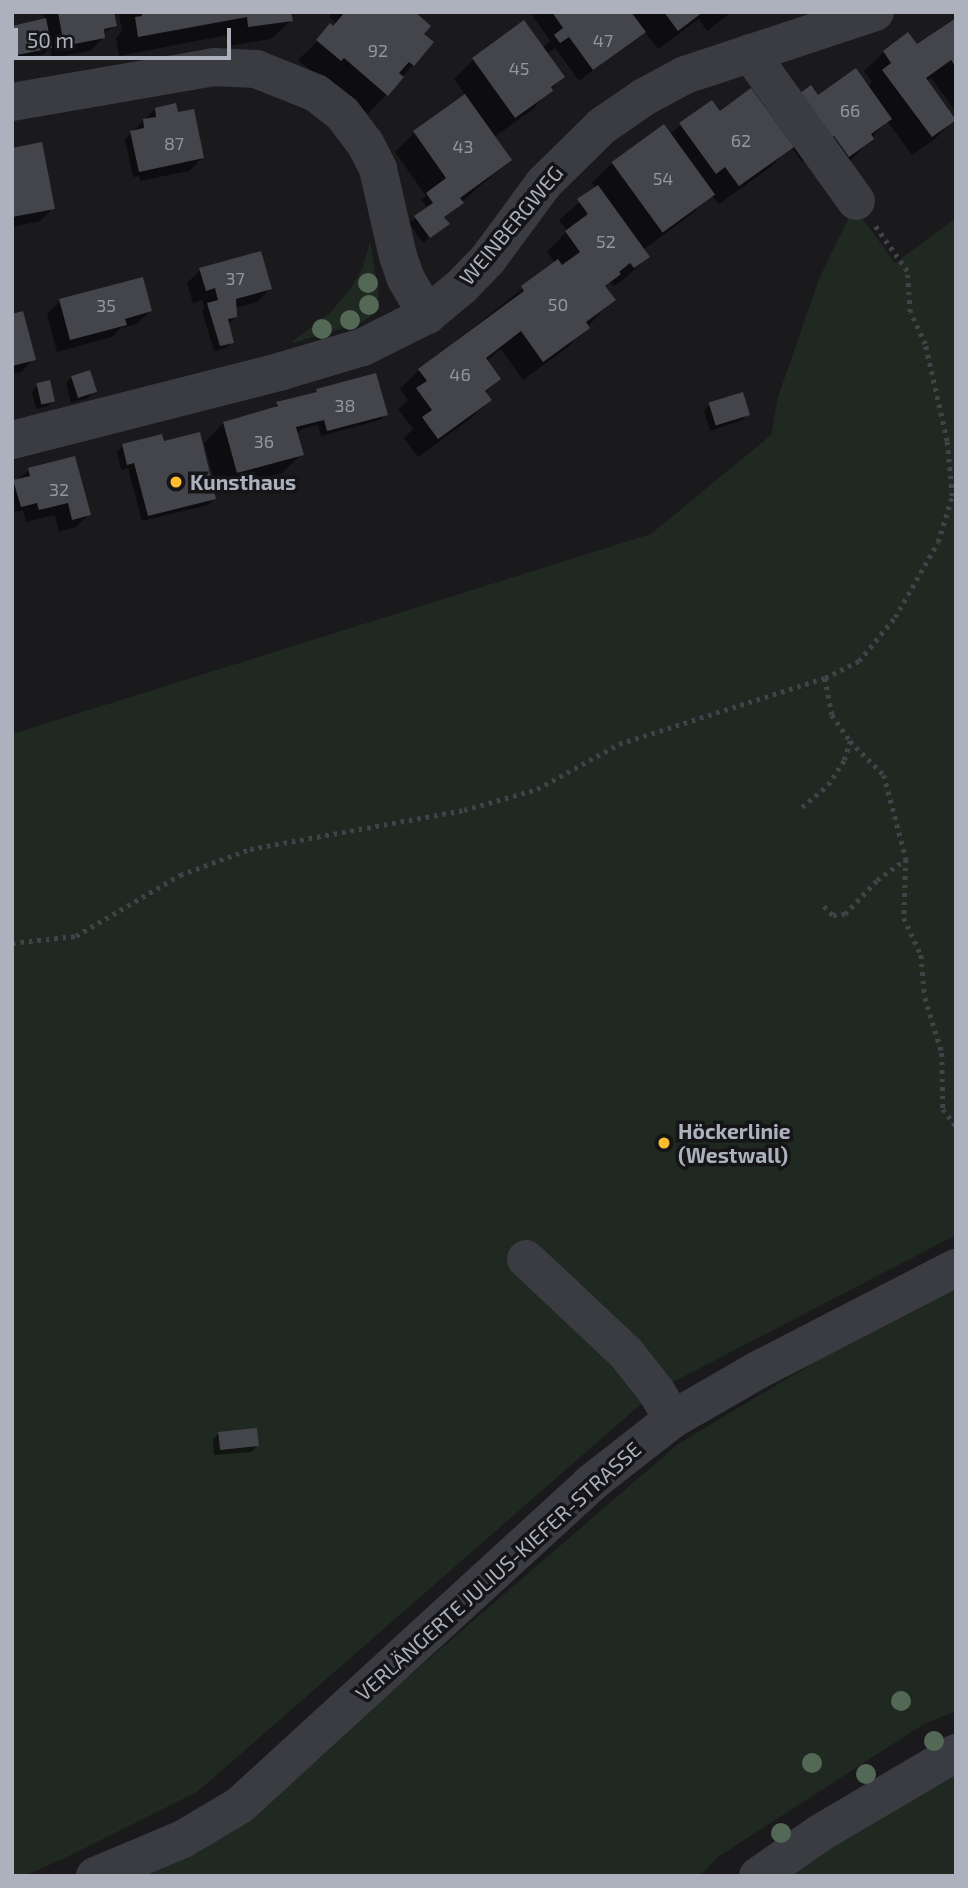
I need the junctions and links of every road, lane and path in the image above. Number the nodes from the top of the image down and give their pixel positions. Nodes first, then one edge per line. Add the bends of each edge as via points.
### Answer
1 (875, 12) edge
2 (750, 53) junction
3 (12, 102) edge
4 (861, 207) joint
5 (427, 314) junction
6 (12, 440) edge
7 (825, 678) junction
8 (850, 741) junction
9 (803, 807) dead end
10 (906, 859) junction
11 (824, 906) dead end
12 (12, 943) edge
13 (956, 1126) edge
14 (526, 1259) dead end
15 (956, 1268) edge
16 (673, 1419) junction
17 (956, 1753) edge
18 (94, 1876) edge
19 (758, 1876) edge

1 - 2 street, WEINBERGWEG
2 - 4 street
2 - 5 street, WEINBERGWEG via 685,75 602,126 544,183 488,259
3 - 5 street via 214,67 256,69 316,93 342,113 379,169 398,256
4 - 7 path via 907,271 910,312 925,344 947,441 952,496 938,542 895,617 859,661
5 - 6 street, WEINBERGWEG via 335,356
7 - 8 path via 832,715
7 - 12 path via 619,744 537,789 464,810 250,849 180,875 76,936
8 - 9 path via 828,785
8 - 10 path via 884,775
10 - 11 path via 877,880 845,914 833,915
10 - 13 path via 904,918 920,954 925,998 942,1054 943,1109
14 - 16 street via 626,1353
15 - 16 street, VERLÄNGERTE JULIUS-KIEFER-STRASSE
16 - 18 street, VERLÄNGERTE JULIUS-KIEFER-STRASSE via 591,1483 240,1805 183,1839
17 - 19 street via 820,1833

